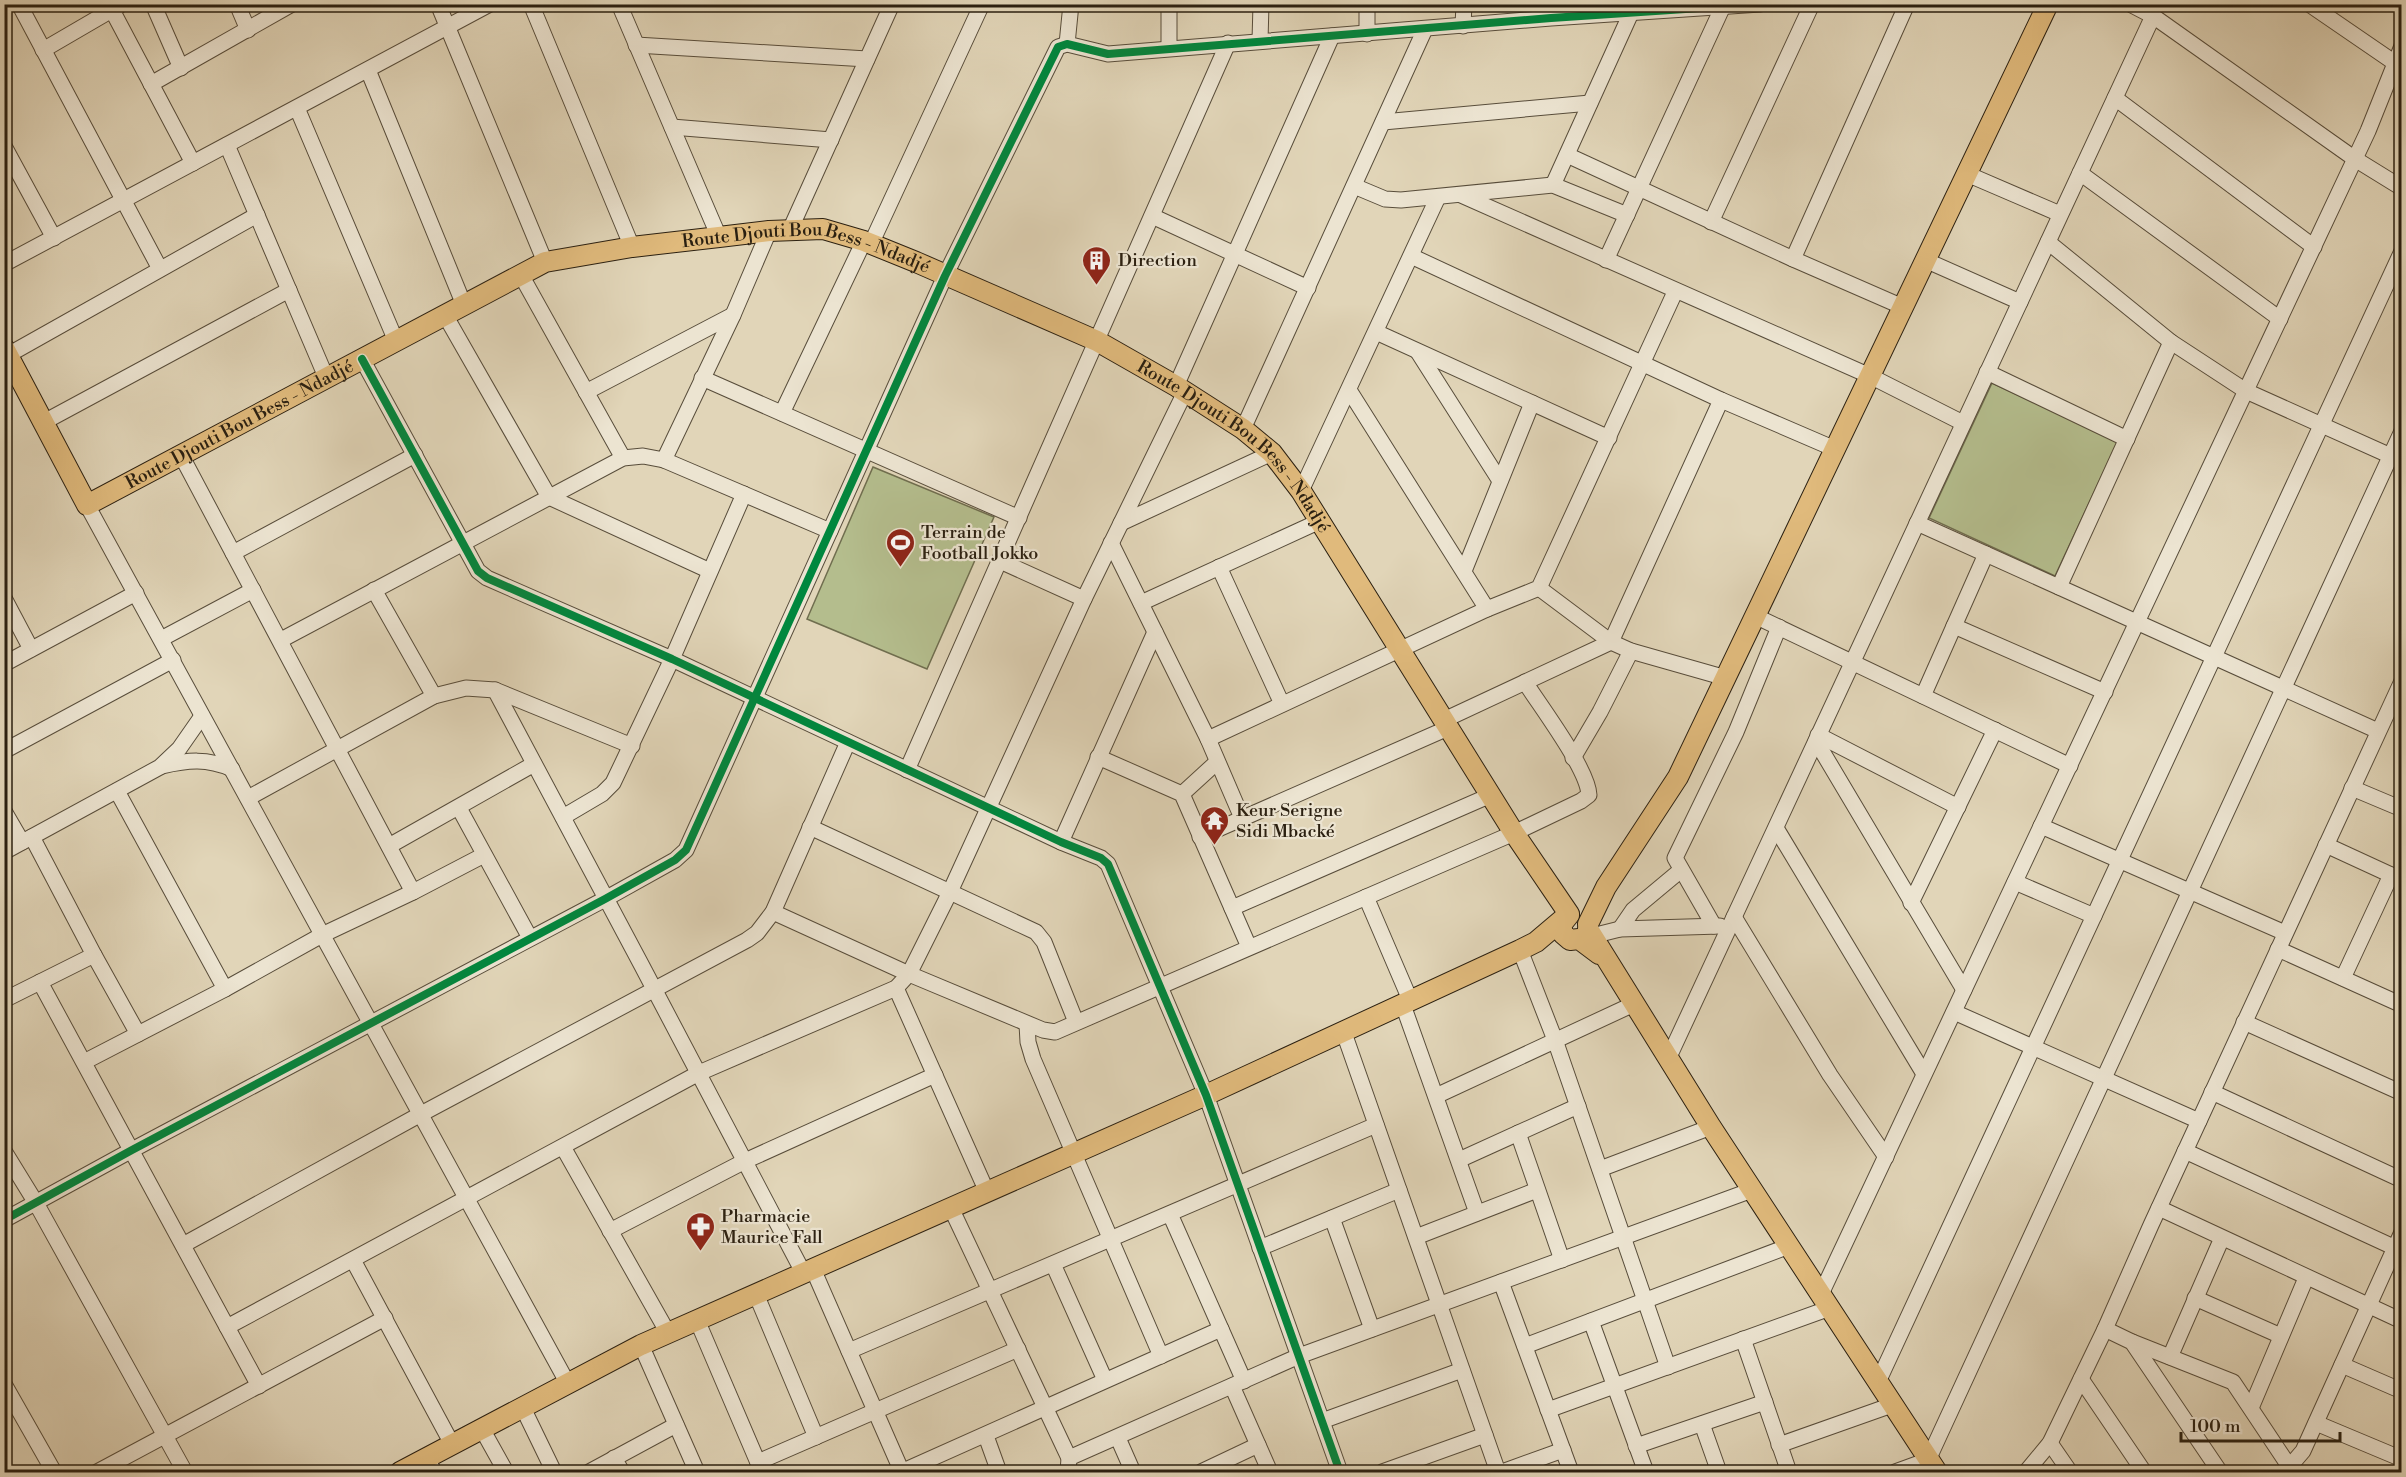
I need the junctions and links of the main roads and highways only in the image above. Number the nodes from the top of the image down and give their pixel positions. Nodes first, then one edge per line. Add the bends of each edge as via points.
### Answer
1 (2048, 4) edge
2 (7, 357) edge
3 (1577, 927) junction
4 (431, 1465) edge
5 (1932, 1466) edge
6 (400, 1473) edge

1 - 3 main road via 1678,777
2 - 3 main road, Route Djouti Bou Bess - Ndadjé via 87,505 545,262 769,231 823,229 868,243 1097,341 1243,429 1272,453 1320,521
3 - 4 main road via 640,1345 452,1444
3 - 5 main road, Route Djouti Bou Bess - Ndadjé via 1610,964 1636,1003 1711,1127
4 - 6 main road

